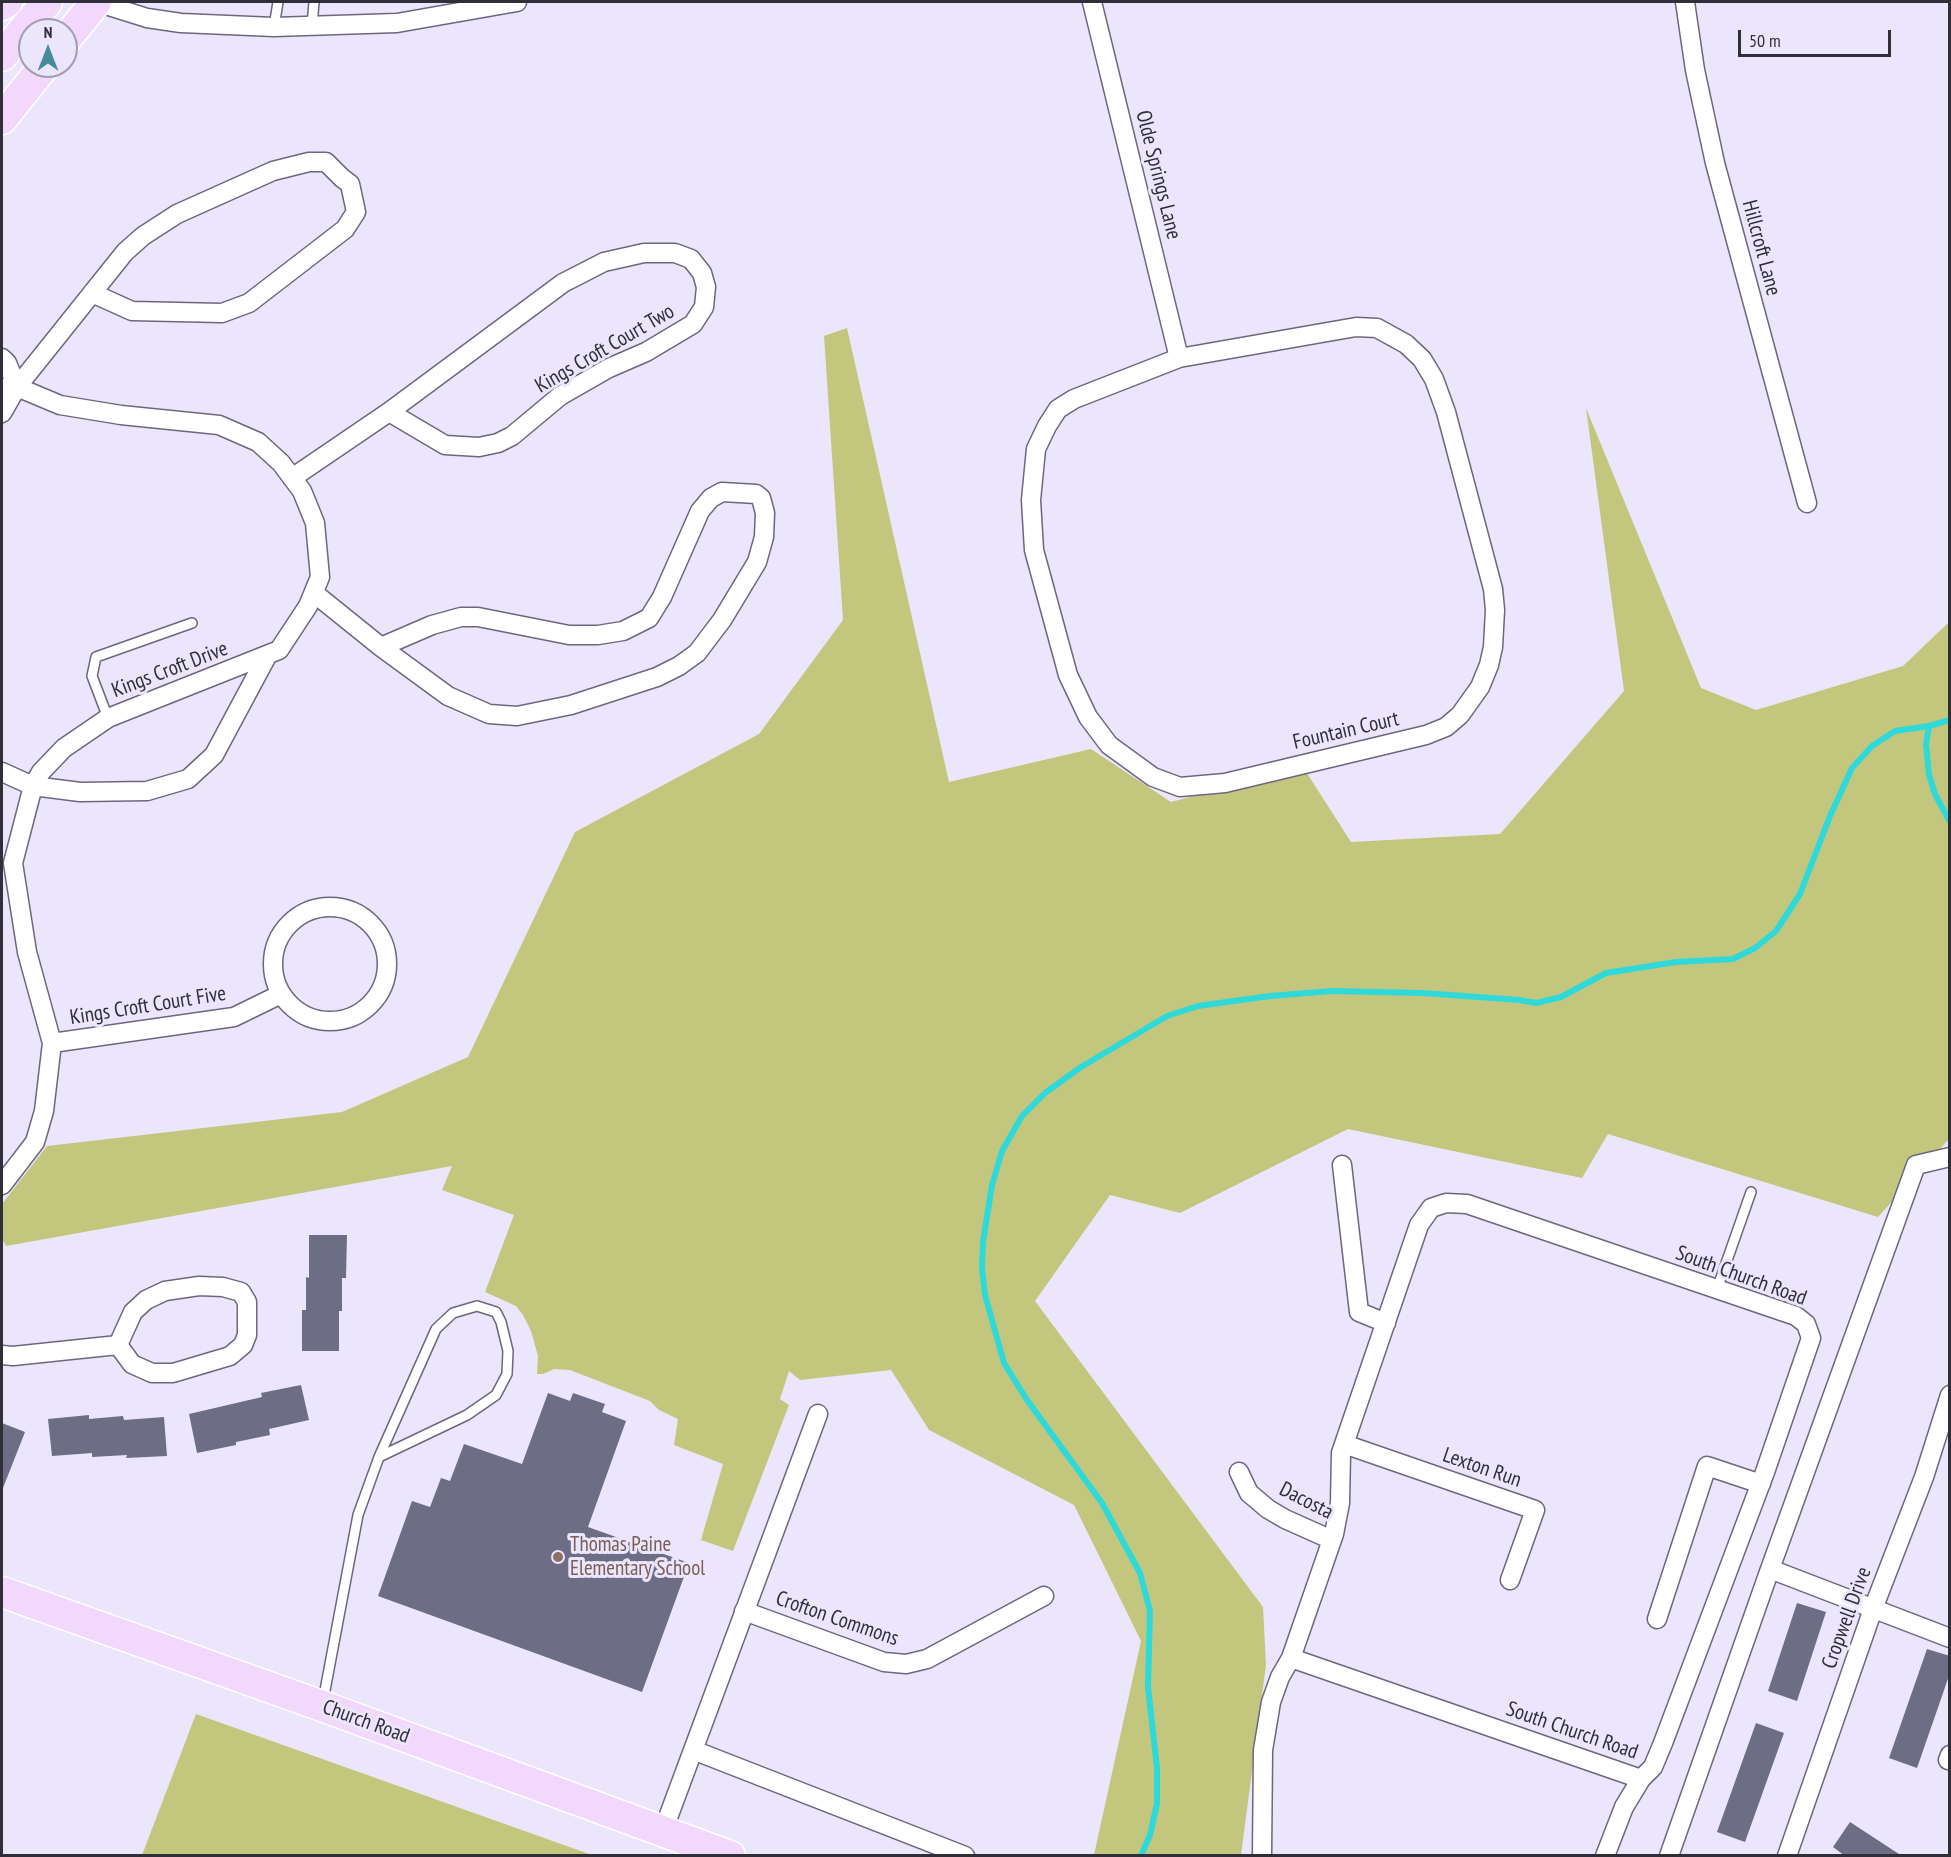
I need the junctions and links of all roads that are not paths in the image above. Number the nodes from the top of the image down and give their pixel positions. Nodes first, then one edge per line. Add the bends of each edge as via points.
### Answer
1 (7, 2) edge
2 (47, 2) edge
3 (96, 2) edge
4 (278, 2) edge
5 (314, 2) edge
6 (516, 2) edge
7 (1092, 2) edge
8 (1685, 2) edge
9 (2, 5) edge
10 (78, 24) edge
11 (312, 26) junction
12 (274, 27) junction
13 (2, 56) edge
14 (34, 78) edge
15 (2, 119) edge
16 (93, 293) junction
17 (2, 358) edge
18 (1179, 358) junction
19 (9, 387) edge
20 (388, 412) junction
21 (2, 413) edge
22 (292, 478) junction
23 (1807, 503) dead end
24 (314, 593) junction
25 (192, 623) dead end
26 (381, 647) junction
27 (267, 656) junction
28 (108, 718) junction
29 (2, 772) edge
30 (33, 786) junction
31 (282, 994) junction
32 (52, 1043) junction
33 (1950, 1156) edge
34 (1342, 1165) dead end
35 (2, 1184) edge
36 (1751, 1192) dead end
37 (1717, 1289) junction
38 (1386, 1323) junction
39 (118, 1345) junction
40 (2, 1355) edge
41 (1950, 1395) edge
42 (818, 1414) dead end
43 (1344, 1444) junction
44 (379, 1457) junction
45 (1239, 1472) dead end
46 (1761, 1484) junction
47 (1332, 1540) junction
48 (1770, 1569) junction
49 (1510, 1580) dead end
50 (2, 1592) edge
51 (1044, 1596) dead end
52 (1873, 1609) junction
53 (744, 1611) junction
54 (1657, 1619) dead end
55 (1950, 1638) edge
56 (1291, 1658) junction
57 (322, 1706) junction
58 (693, 1750) junction
59 (1641, 1779) junction
60 (663, 1831) junction
61 (730, 1856) edge
62 (965, 1856) edge
63 (1262, 1856) edge
64 (1605, 1856) edge
65 (1669, 1856) edge
66 (1787, 1856) edge

1 - 9 main road
2 - 13 main road
3 - 10 main road
3 - 12 street via 147,18 182,23
4 - 12 lane
5 - 11 lane
6 - 11 street via 397,23
7 - 18 street, Olde Springs Lane
8 - 23 street, Hillcroft Lane via 1715,163
11 - 12 street
14 - 15 main road
16 - 16 street via 143,236 177,214 273,171 326,162 350,184 356,212 345,229 249,303 222,313 132,311
16 - 19 street
17 - 19 street via 7,363
18 - 18 street, Fountain Court via 1356,327 1377,328 1406,344 1422,359 1446,412 1496,610 1489,665 1480,687 1446,727 1225,783 1180,787 1153,777 1109,745 1088,717 1068,675 1034,550 1031,500 1036,449 1058,409 1074,399
19 - 21 street
19 - 22 street, Kings Croft Drive via 60,405 219,425 258,442 282,463
20 - 20 street, Kings Croft Court Two via 563,283 604,262 644,253 675,253 691,260 702,273 706,287 704,307 693,324 560,396 498,443 479,447 445,445
20 - 22 street, Kings Croft Court Two
22 - 24 street, Kings Croft Drive via 315,523 320,577
24 - 26 street
24 - 27 street, Kings Croft Drive via 279,650
25 - 28 lane via 96,657 92,676
26 - 26 street via 461,617 569,635 624,631 649,618 700,511 711,498 722,492 756,494 761,498 764,537 757,562 697,653 657,677 571,705 517,716 489,714 448,696
27 - 28 street, Kings Croft Drive
27 - 30 street via 214,755 188,779 147,791 80,792
28 - 30 street, Kings Croft Drive via 64,748 40,772
29 - 30 street
30 - 32 street, Kings Croft Drive via 13,863 27,952
31 - 31 street via 301,1013 319,1020 339,1020 357,1014 372,1002 383,985 387,967 385,947 376,930 363,917 346,909 310,910 294,919 274,949 276,985
31 - 32 street, Kings Croft Court Five via 234,1017
32 - 35 street, Kings Croft Drive via 44,1110 35,1142
33 - 48 street via 1916,1165
34 - 38 street via 1359,1312
36 - 37 lane
37 - 38 street, South Church Road via 1467,1204 1446,1203 1431,1208 1419,1225
37 - 46 street, South Church Road via 1796,1316 1806,1324 1811,1338
38 - 43 street, South Church Road
39 - 39 street via 134,1312 146,1300 165,1291 223,1287 241,1292 247,1302 247,1335 243,1345 230,1356 173,1373 152,1373 132,1364
39 - 40 street
41 - 52 street, Cropwell Drive via 1924,1477
42 - 53 street, Crofton Commons
43 - 47 street, South Church Road via 1340,1503
43 - 49 street, Lexton Run via 1535,1510
44 - 44 lane via 436,1329 453,1313 477,1306 496,1312 508,1351 507,1374 496,1395 467,1415
44 - 57 lane via 358,1515
45 - 47 street, Dacosta via 1249,1493 1268,1509
46 - 54 street via 1707,1466
46 - 59 street, South Church Road via 1660,1751 1653,1767
47 - 56 street, South Church Road
48 - 52 street
48 - 65 street
50 - 57 main road, Church Road
51 - 53 street, Crofton Commons via 927,1659 906,1664 884,1662
52 - 55 street
52 - 66 street, Cropwell Drive
53 - 58 street, Crofton Commons
56 - 59 street, South Church Road
56 - 63 street, South Church Road via 1271,1702 1263,1750
57 - 60 main road, Church Road
58 - 60 street, Crofton Commons
58 - 62 street
59 - 64 street via 1624,1808
60 - 61 main road, Church Road

